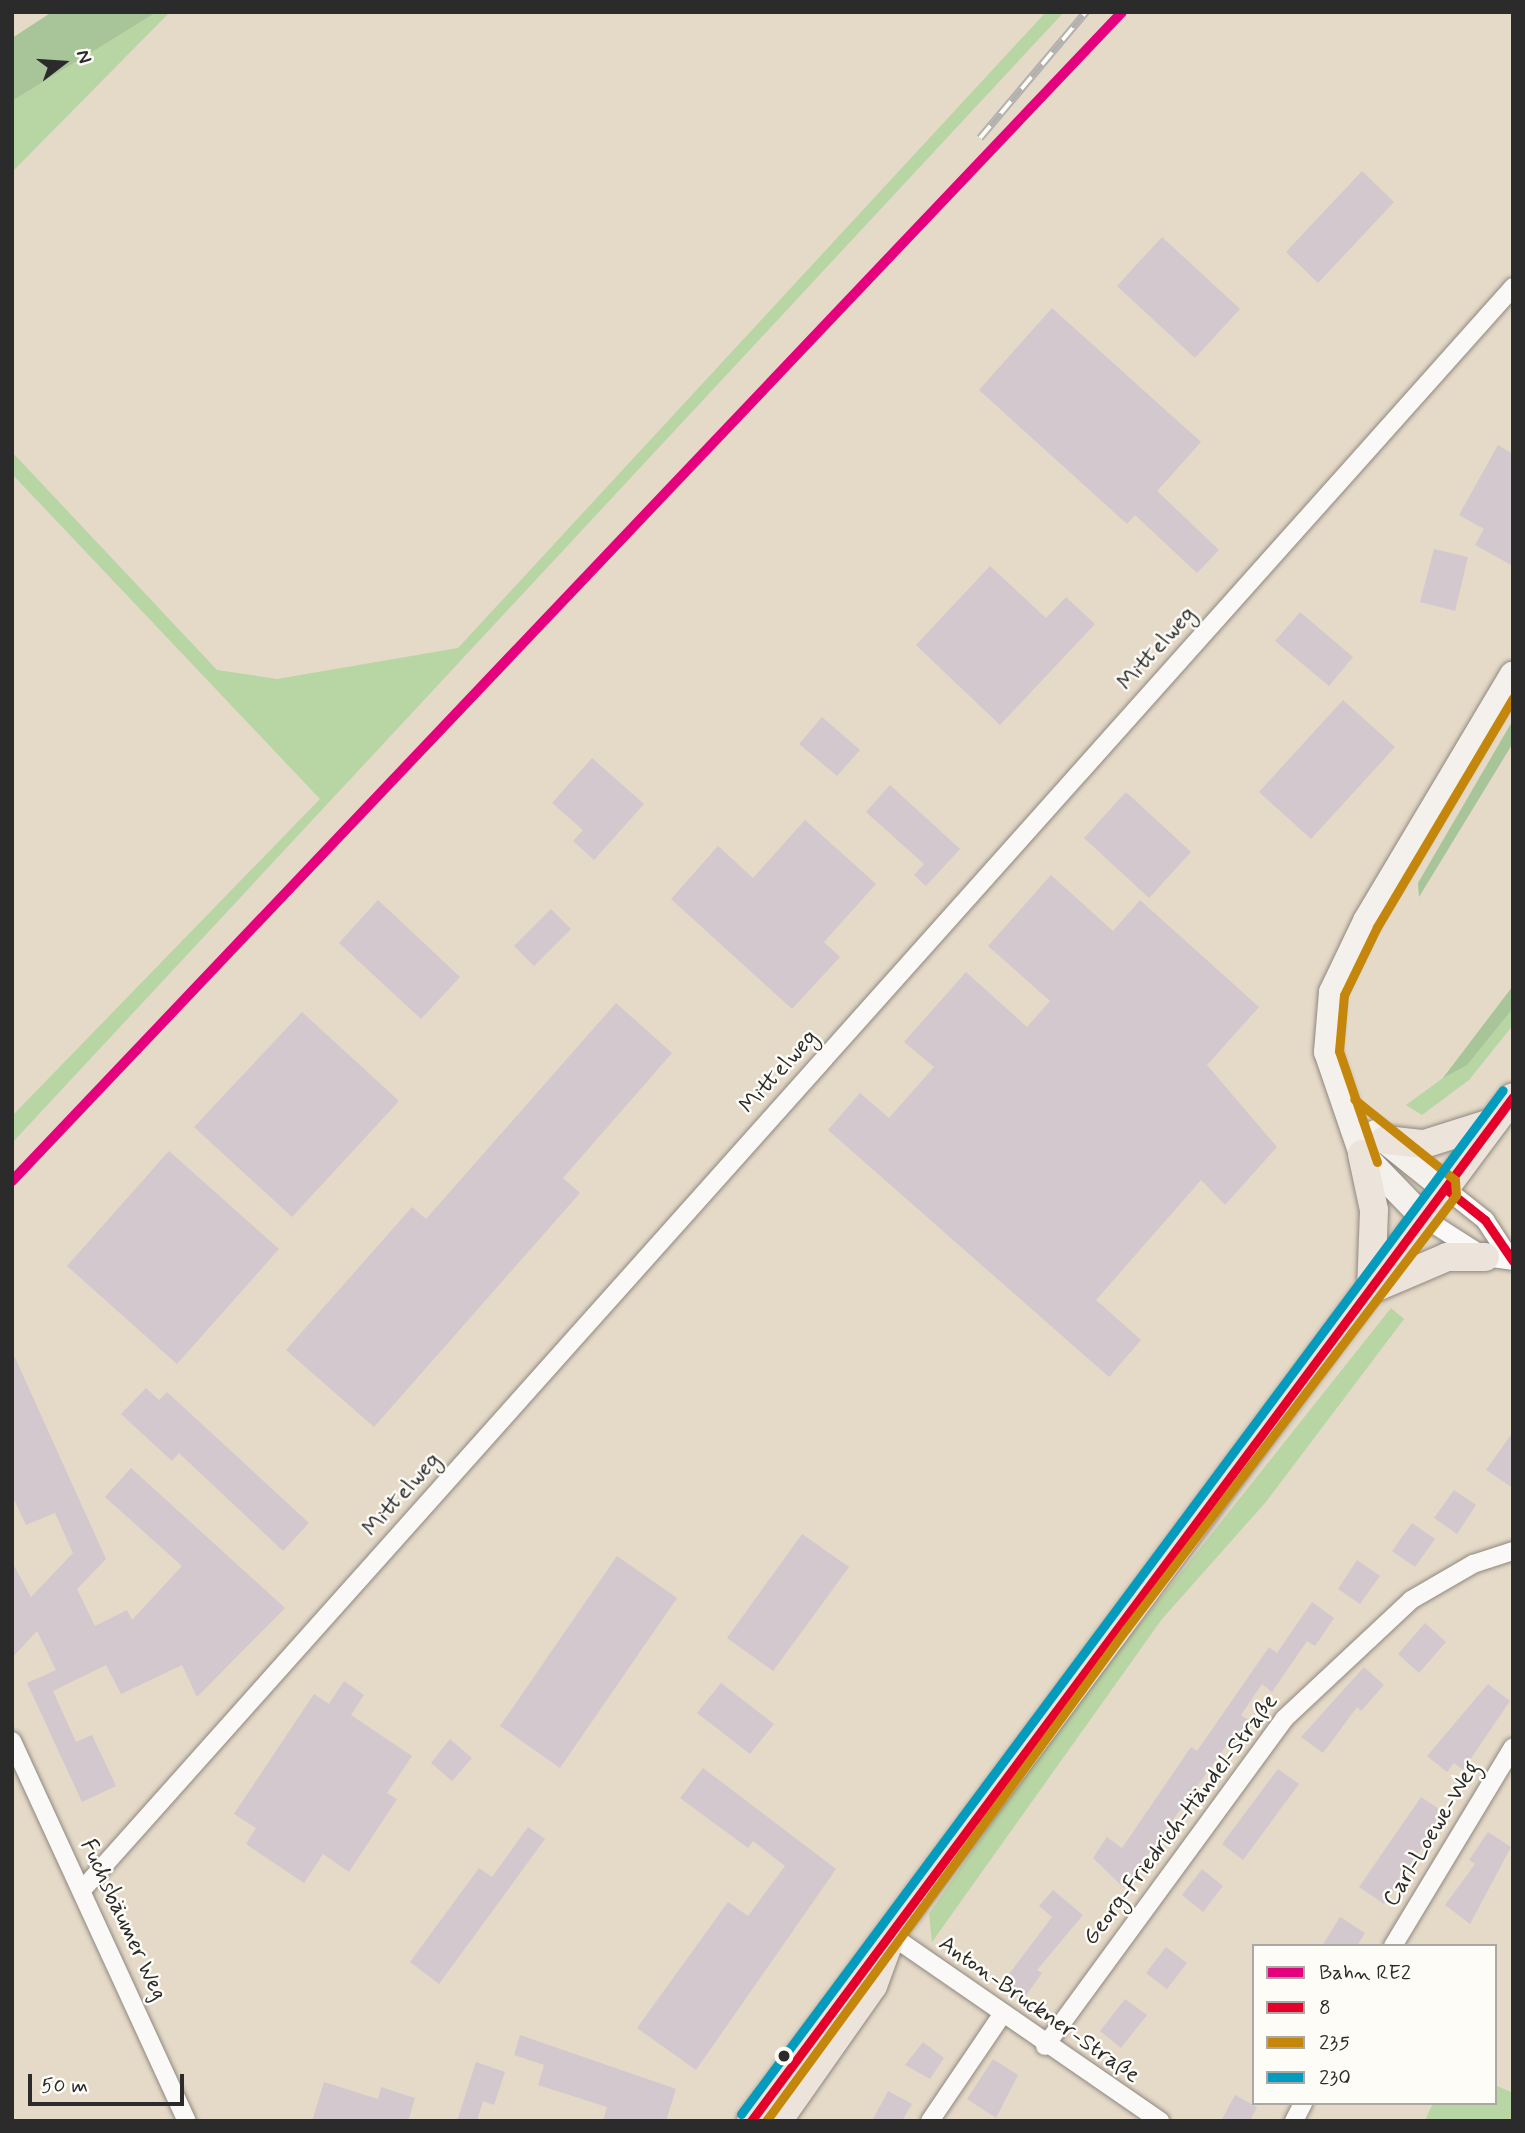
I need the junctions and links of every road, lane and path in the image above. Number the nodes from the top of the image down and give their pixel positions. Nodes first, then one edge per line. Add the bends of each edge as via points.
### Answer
1 (1513, 287) edge
2 (1513, 674) edge
3 (1513, 1097) edge
4 (1494, 1122) junction
5 (1373, 1147) junction
6 (1446, 1189) junction
7 (1424, 1218) junction
8 (1503, 1259) edge
9 (1371, 1290) junction
10 (1513, 1550) edge
11 (12, 1741) edge
12 (1513, 1747) edge
13 (82, 1890) junction
14 (892, 1936) junction
15 (1394, 1944) edge
16 (1001, 2016) junction
17 (1045, 2046) junction
18 (1302, 2105) edge
19 (1141, 2116) edge
20 (187, 2121) edge
21 (751, 2121) edge
22 (778, 2121) edge
23 (930, 2121) edge
24 (1160, 2121) edge
25 (1294, 2121) edge

1 - 13 street, Mittelweg
2 - 5 main road via 1366,921 1332,992 1327,1052 1346,1110
3 - 4 main road
4 - 5 main road via 1424,1144
4 - 6 main road
5 - 6 main road
5 - 7 main road
5 - 9 main road
6 - 7 main road
6 - 8 street via 1485,1220
7 - 8 street
7 - 9 main road
8 - 9 main road via 1447,1257
9 - 14 main road via 1116,1622
10 - 17 street, Georg-Friedrich-Händel-Straße via 1473,1564 1411,1600 1284,1719
11 - 13 street, Fuchsbäumer Weg
12 - 15 street, Carl-Loewe-Weg
13 - 20 street, Fuchsbäumer Weg
14 - 16 street, Anton-Bruckner-Straße
14 - 21 main road via 856,1972
14 - 22 main road via 873,1986
16 - 17 street, Anton-Bruckner-Straße
16 - 23 street
17 - 19 street, Anton-Bruckner-Straße
18 - 25 street
19 - 24 street, Anton-Bruckner-Straße

